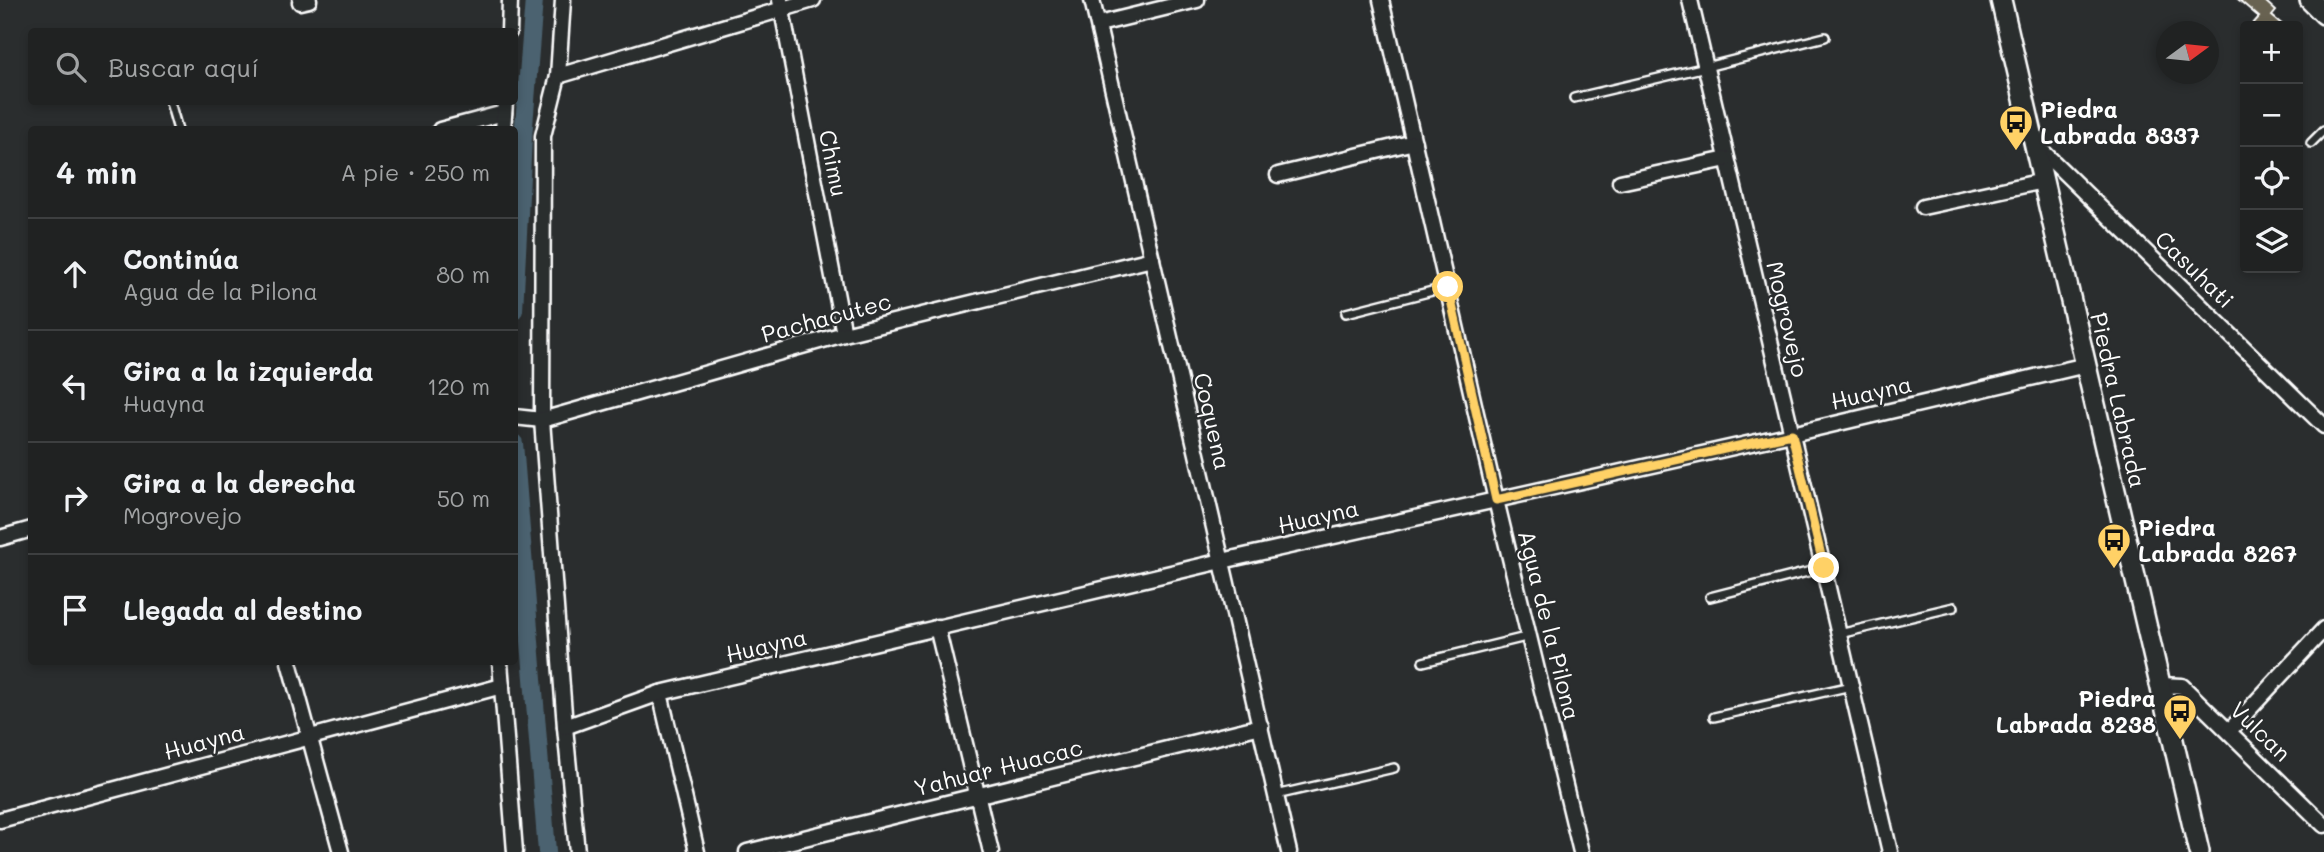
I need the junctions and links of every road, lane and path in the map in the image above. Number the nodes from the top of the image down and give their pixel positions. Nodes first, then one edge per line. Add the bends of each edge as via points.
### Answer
1 (510, 0) edge
2 (563, 0) edge
3 (813, 0) edge
4 (1092, 0) edge
5 (1197, 0) edge
6 (1381, 0) edge
7 (1690, 0) edge
8 (2001, 0) edge
9 (2310, 0) edge
10 (781, 4) edge
11 (2324, 14) edge
12 (1099, 24) junction
13 (509, 28) edge
14 (1825, 37) dead end
15 (1706, 67) junction
16 (558, 76) junction
17 (1574, 98) dead end
18 (171, 105) edge
19 (504, 107) edge
20 (177, 126) edge
21 (451, 126) edge
22 (503, 126) edge
23 (2324, 130) edge
24 (1414, 142) junction
25 (2035, 144) junction
26 (2311, 144) dead end
27 (1727, 159) junction
28 (1278, 175) dead end
29 (2043, 181) junction
30 (1620, 182) dead end
31 (1923, 207) dead end
32 (1152, 259) junction
33 (1448, 287) junction
34 (1346, 313) dead end
35 (844, 334) junction
36 (2086, 365) junction
37 (518, 417) edge
38 (542, 420) junction
39 (2324, 426) edge
40 (1792, 434) junction
41 (1496, 500) junction
42 (28, 530) edge
43 (0, 538) edge
44 (1222, 561) junction
45 (1824, 568) junction
46 (1710, 597) dead end
47 (1954, 607) dead end
48 (937, 627) junction
49 (2324, 629) edge
50 (1839, 634) junction
51 (1530, 636) junction
52 (1423, 662) dead end
53 (290, 665) edge
54 (500, 665) edge
55 (2160, 685) junction
56 (502, 686) junction
57 (1851, 686) junction
58 (660, 693) junction
59 (1714, 718) dead end
60 (1261, 726) junction
61 (565, 727) junction
62 (2229, 732) junction
63 (310, 736) junction
64 (1394, 768) dead end
65 (978, 796) junction
66 (1276, 796) junction
67 (0, 820) edge
68 (2324, 825) edge
69 (341, 852) edge
70 (515, 852) edge
71 (577, 852) edge
72 (697, 852) edge
73 (747, 852) edge
74 (991, 852) edge
75 (1289, 852) edge
76 (1581, 852) edge
77 (1890, 852) edge
78 (2199, 852) edge

1 - 13 street
2 - 16 street
3 - 10 street
4 - 12 street, Coquena
5 - 12 street
6 - 24 street, Agua de la Pilona
7 - 15 street, Mogrovejo
8 - 25 main road, Piedra Labrada
9 - 11 main road
10 - 16 street
10 - 35 street, Chimu
12 - 32 street, Coquena
14 - 15 lane
15 - 17 lane
15 - 27 street, Mogrovejo
16 - 38 street via 543,136
18 - 20 lane
19 - 21 street
19 - 22 street
23 - 26 lane
24 - 28 street
24 - 33 street, Agua de la Pilona
25 - 29 main road, Piedra Labrada
25 - 39 street, Casuhati
27 - 30 street
27 - 40 street, Mogrovejo
29 - 31 street
29 - 36 main road, Piedra Labrada
32 - 35 street, Pachacutec
32 - 44 street, Coquena
33 - 34 lane
33 - 41 street, Agua de la Pilona
35 - 38 street, Pachacutec
36 - 40 street, Huayna
36 - 55 main road, Piedra Labrada
37 - 38 street, Pachacutec
38 - 61 street
40 - 41 street, Huayna
40 - 45 street, Mogrovejo
41 - 44 street, Huayna
41 - 51 street, Agua de la Pilona
42 - 43 street
44 - 48 street, Huayna
44 - 60 street, Coquena
45 - 46 lane
45 - 50 street, Mogrovejo
47 - 50 lane
48 - 58 street, Huayna
48 - 65 street
49 - 62 street
50 - 57 street, Mogrovejo
51 - 52 lane
51 - 76 street, Agua de la Pilona
53 - 63 street
54 - 56 street
55 - 62 street, Vulcan via 2182,686
55 - 78 main road, Piedra Labrada
56 - 63 street, Huayna
56 - 70 street
57 - 59 lane
57 - 77 street, Mogrovejo
58 - 61 street, Huayna
58 - 72 street
60 - 65 street, Yahuar Huacac
60 - 66 street, Coquena
61 - 71 street
62 - 68 street, Vulcan
63 - 67 street, Huayna
63 - 69 street
64 - 66 lane
65 - 73 street, Yahuar Huacac
65 - 74 street
66 - 75 street, Coquena

